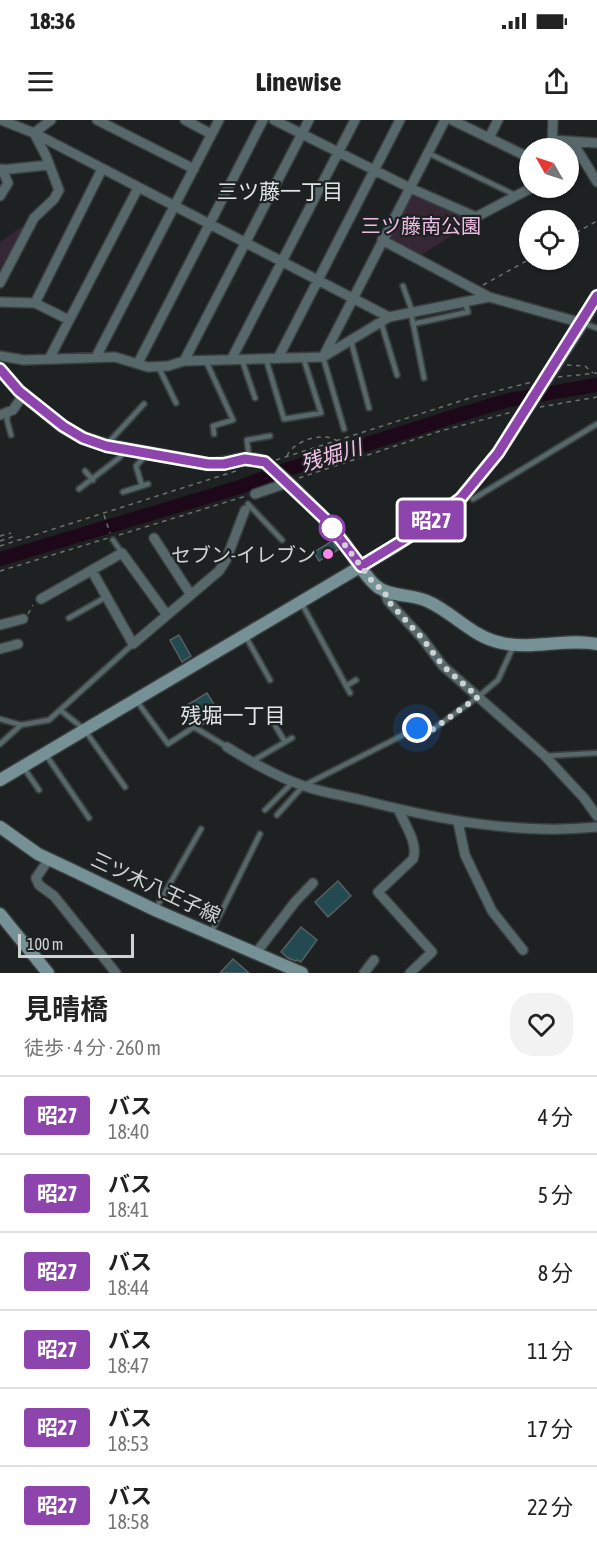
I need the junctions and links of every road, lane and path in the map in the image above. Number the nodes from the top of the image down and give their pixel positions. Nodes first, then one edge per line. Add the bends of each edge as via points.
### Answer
1 (1, 120) edge
2 (51, 120) edge
3 (98, 120) edge
4 (185, 120) edge
5 (219, 120) edge
6 (263, 120) edge
7 (274, 120) edge
8 (309, 120) edge
9 (356, 120) edge
10 (400, 120) edge
11 (445, 120) edge
12 (452, 120) edge
13 (498, 120) edge
14 (553, 120) edge
15 (34, 133) junction
16 (212, 134) junction
17 (302, 135) junction
18 (489, 138) junction
19 (552, 138) edge
20 (579, 142) edge
21 (597, 143) edge
22 (579, 152) edge
23 (339, 153) junction
24 (428, 153) junction
25 (519, 153) edge
26 (49, 165) junction
27 (102, 169) junction
28 (194, 169) junction
29 (1, 170) edge
30 (374, 171) junction
31 (597, 182) edge
32 (138, 188) junction
33 (410, 188) junction
34 (519, 194) edge
35 (516, 195) junction
36 (0, 196) edge
37 (175, 207) junction
38 (597, 221) edge
39 (209, 225) junction
40 (579, 231) edge
41 (382, 240) junction
42 (245, 244) junction
43 (282, 262) junction
44 (519, 265) edge
45 (317, 280) junction
46 (0, 283) edge
47 (403, 285) dead end
48 (475, 289) junction
49 (597, 296) edge
50 (489, 297) junction
51 (352, 298) junction
52 (0, 302) edge
53 (465, 302) junction
54 (35, 303) junction
55 (411, 312) junction
56 (385, 319) junction
57 (69, 320) junction
58 (582, 323) junction
59 (413, 324) junction
60 (597, 328) edge
61 (351, 340) junction
62 (0, 356) edge
63 (96, 357) junction
64 (303, 357) junction
65 (323, 357) junction
66 (49, 358) junction
67 (278, 358) junction
68 (266, 359) junction
69 (231, 360) junction
70 (242, 360) junction
71 (206, 361) junction
72 (184, 362) junction
73 (138, 363) junction
74 (555, 364) junction
75 (159, 366) junction
76 (0, 369) edge
77 (596, 373) edge
78 (397, 375) dead end
79 (424, 378) dead end
80 (545, 379) junction
81 (24, 395) junction
82 (597, 397) edge
83 (255, 398) dead end
84 (176, 403) dead end
85 (144, 404) dead end
86 (539, 407) dead end
87 (369, 408) dead end
88 (519, 411) junction
89 (4, 414) edge
90 (597, 424) edge
91 (344, 429) dead end
92 (214, 434) dead end
93 (11, 435) dead end
94 (270, 436) dead end
95 (337, 441) junction
96 (106, 446) junction
97 (126, 449) junction
98 (147, 453) junction
99 (286, 457) junction
100 (249, 459) junction
101 (272, 462) junction
102 (241, 470) dead end
103 (85, 471) dead end
104 (93, 480) junction
105 (289, 482) junction
106 (79, 489) dead end
107 (123, 492) dead end
108 (255, 494) junction
109 (467, 499) junction
110 (247, 507) junction
111 (104, 515) junction
112 (0, 536) edge
113 (112, 537) joint
114 (6, 538) junction
115 (154, 538) dead end
116 (282, 540) dead end
117 (0, 541) edge
118 (8, 543) junction
119 (0, 546) edge
120 (122, 554) junction
121 (361, 566) junction
122 (0, 571) edge
123 (92, 572) junction
124 (384, 590) junction
125 (191, 594) junction
126 (106, 597) junction
127 (41, 599) joint
128 (301, 602) junction
129 (167, 615) junction
130 (69, 618) dead end
131 (23, 619) joint
132 (0, 625) edge
133 (245, 635) junction
134 (18, 644) dead end
135 (133, 644) junction
136 (597, 644) edge
137 (514, 645) junction
138 (0, 649) edge
139 (270, 680) dead end
140 (356, 680) dead end
141 (346, 686) junction
142 (350, 693) dead end
143 (478, 697) junction
144 (135, 700) junction
145 (60, 710) junction
146 (0, 719) edge
147 (272, 720) dead end
148 (21, 725) junction
149 (84, 729) junction
150 (292, 738) dead end
151 (285, 742) junction
152 (0, 744) edge
153 (226, 747) joint
154 (45, 753) junction
155 (597, 753) edge
156 (545, 756) junction
157 (251, 762) junction
158 (23, 765) junction
159 (0, 780) edge
160 (299, 784) junction
161 (125, 787) dead end
162 (39, 790) dead end
163 (398, 809) junction
164 (265, 810) dead end
165 (278, 814) dead end
166 (597, 816) edge
167 (89, 818) dead end
168 (458, 822) junction
169 (0, 827) edge
170 (597, 827) edge
171 (201, 829) dead end
172 (260, 834) dead end
173 (49, 859) junction
174 (313, 883) dead end
175 (155, 910) junction
176 (0, 914) edge
177 (210, 934) junction
178 (523, 950) dead end
179 (256, 953) junction
180 (374, 960) dead end
181 (48, 973) edge
182 (116, 973) edge
183 (302, 973) edge
184 (364, 973) edge
185 (410, 973) edge

1 - 15 street
2 - 15 street
3 - 28 street
4 - 16 street
5 - 16 street
6 - 39 street
7 - 17 street
8 - 17 street
9 - 23 street
10 - 30 street
11 - 24 street
12 - 18 street
13 - 18 street
14 - 19 street
15 - 26 street
15 - 27 street
16 - 28 street
17 - 23 street
17 - 42 street
18 - 25 street
20 - 21 street
22 - 31 street
23 - 30 street
23 - 43 street
24 - 33 street
24 - 35 lane
26 - 29 street
26 - 46 street via 58,194 34,218
27 - 32 street
27 - 54 street
28 - 37 street
29 - 36 street via 8,183
30 - 33 street
30 - 45 street
32 - 37 street
32 - 57 street
33 - 35 street via 476,217
33 - 41 street
34 - 35 street
37 - 39 street
37 - 63 street
38 - 40 path
39 - 42 street
39 - 73 street
41 - 48 street
41 - 51 street
42 - 43 street
42 - 72 street
43 - 45 street
43 - 69 street
44 - 48 path
45 - 51 street
45 - 67 street
47 - 55 lane
48 - 50 street
49 - 58 street
50 - 53 street
50 - 58 street
51 - 56 street
51 - 65 street
52 - 54 street
53 - 55 street
53 - 59 lane via 468,312
54 - 57 street
55 - 56 street
55 - 59 lane
56 - 61 street
56 - 78 lane
57 - 66 street
58 - 60 lane
58 - 74 street
59 - 79 lane
61 - 65 street
61 - 87 lane
62 - 66 street via 24,360
63 - 66 street
63 - 73 street
64 - 65 street
64 - 67 street
64 - 68 lane via 321,413 284,419
65 - 91 lane
67 - 68 street
68 - 70 street
69 - 70 street
69 - 71 street
70 - 83 lane
71 - 72 street
71 - 92 lane via 232,420 213,426
72 - 75 street
73 - 75 street
74 - 77 path via 585,366
74 - 80 street
75 - 84 lane
76 - 81 street
77 - 80 path
80 - 88 street
80 - 95 path via 473,397
81 - 89 street via 16,407
81 - 96 street via 71,431
82 - 86 path
85 - 96 lane
88 - 105 path via 437,432
88 - 109 street via 498,453
89 - 93 lane
90 - 109 lane
94 - 100 lane via 247,440
95 - 99 path
95 - 99 path via 326,436 308,440
96 - 97 street
97 - 98 street
97 - 104 lane
98 - 100 street via 208,464
98 - 107 lane via 136,466 145,485
99 - 101 path
100 - 101 street
101 - 105 street
102 - 111 path
103 - 104 lane
104 - 106 lane
105 - 108 street
105 - 121 street via 324,518
108 - 110 lane
108 - 122 path
109 - 121 street
110 - 116 lane
110 - 125 street via 222,566
111 - 113 path
111 - 118 path
112 - 114 path via 12,532 12,537
113 - 120 lane
114 - 117 path
114 - 118 path
115 - 125 street
118 - 119 path
120 - 123 street
120 - 129 street
121 - 124 street via 375,585
121 - 128 street
123 - 126 street
123 - 127 street
124 - 137 street via 422,598 483,637
124 - 143 street via 388,601 443,666
125 - 129 street
126 - 130 lane
126 - 135 street
127 - 131 path
128 - 133 street
128 - 141 lane
129 - 135 street
131 - 132 street
133 - 139 lane
133 - 144 street
134 - 138 street
135 - 145 lane
136 - 137 street
137 - 143 lane via 498,680
140 - 141 lane
141 - 142 lane
143 - 156 street
143 - 160 lane via 429,732 417,728
144 - 149 street
144 - 153 lane via 168,744 194,727
145 - 148 lane via 49,720
145 - 149 lane
146 - 148 lane
147 - 151 lane
148 - 152 lane
149 - 154 street
149 - 161 lane
150 - 151 lane
151 - 157 lane
153 - 157 street
154 - 158 street
154 - 167 lane
155 - 156 lane
156 - 166 street
157 - 160 street
158 - 159 street
158 - 162 lane
160 - 163 street
160 - 164 lane
160 - 165 lane
163 - 168 street
163 - 185 street via 415,854 378,892 432,952
168 - 170 street via 563,830
168 - 178 street via 465,855 492,911
169 - 173 street, 三ツ木八王子線
171 - 175 lane
172 - 177 lane
173 - 175 street, 三ツ木八王子線
173 - 182 street via 36,878 39,885 54,896
174 - 179 street
175 - 177 street, 三ツ木八王子線
176 - 181 street
177 - 179 street, 三ツ木八王子線
179 - 183 street, 三ツ木八王子線
180 - 184 street

